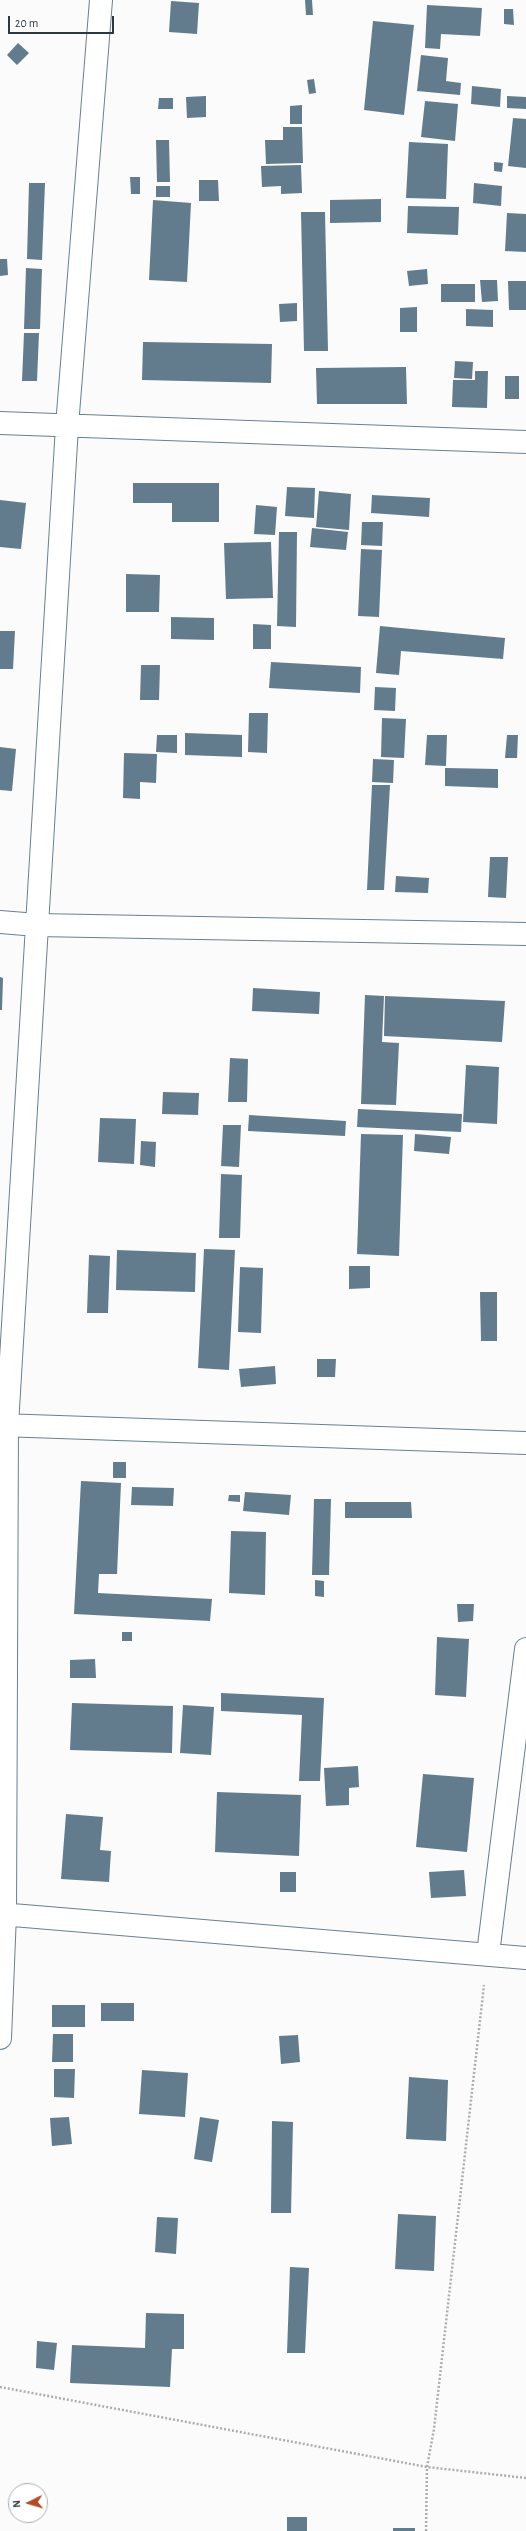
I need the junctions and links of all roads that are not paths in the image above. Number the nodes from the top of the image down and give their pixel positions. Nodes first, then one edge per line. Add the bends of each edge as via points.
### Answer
1 (101, 0) edge
2 (0, 423) edge
3 (67, 426) junction
4 (526, 442) edge
5 (0, 922) edge
6 (37, 925) junction
7 (526, 934) edge
8 (4, 1425) edge
9 (526, 1443) edge
10 (526, 1649) edge
11 (2, 1914) edge
12 (488, 1954) junction
13 (526, 1958) edge
14 (0, 2038) edge

1 - 3 street
2 - 3 street
3 - 4 street
3 - 6 street
5 - 6 street
6 - 7 street
6 - 8 street
8 - 9 street
8 - 11 street
10 - 12 street
11 - 12 street
11 - 14 street
12 - 13 street

